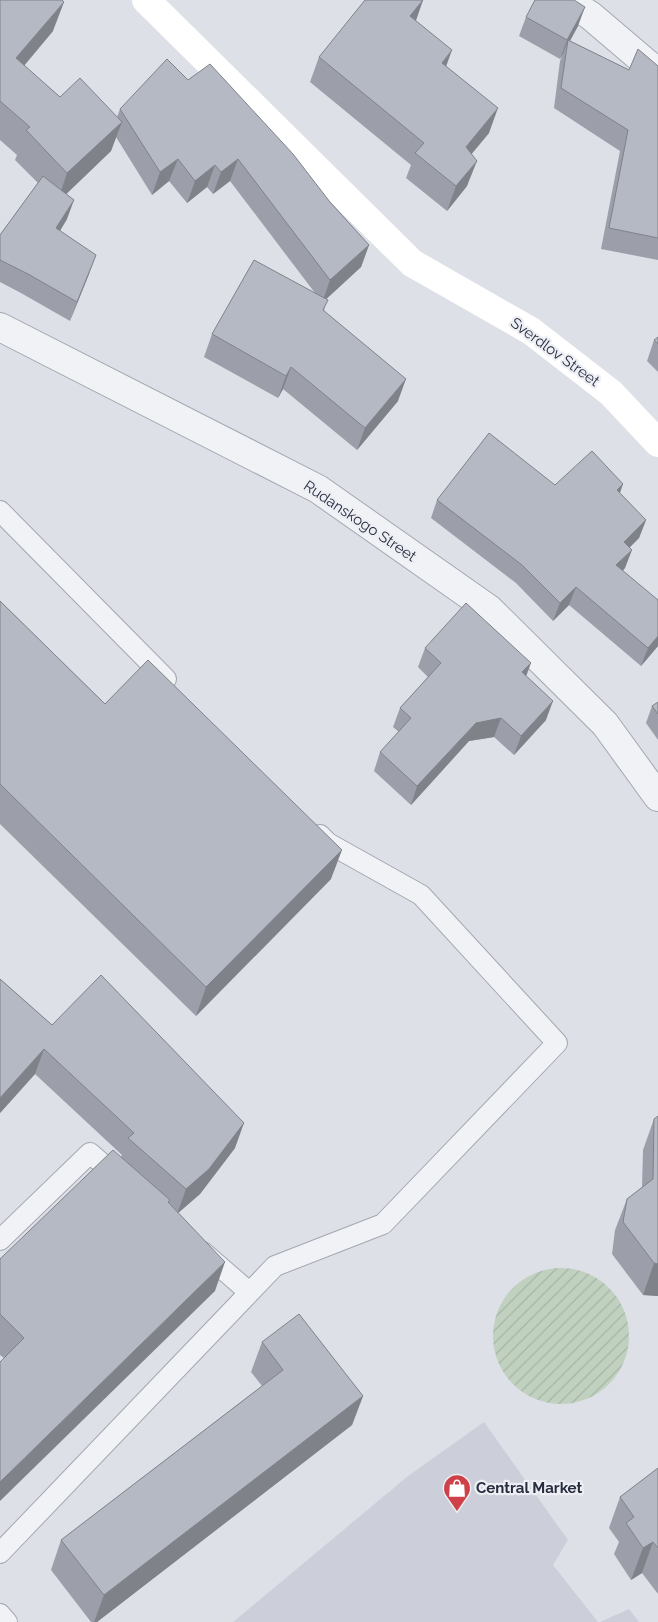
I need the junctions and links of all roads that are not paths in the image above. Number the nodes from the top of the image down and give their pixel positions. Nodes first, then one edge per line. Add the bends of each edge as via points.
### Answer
1 (146, 0) edge
2 (567, 0) edge
3 (658, 73) edge
4 (0, 327) edge
5 (658, 443) edge
6 (0, 511) edge
7 (182, 695) edge
8 (658, 797) edge
9 (307, 822) edge
10 (132, 1190) edge
11 (188, 1238) edge
12 (0, 1240) edge
13 (249, 1292) junction
14 (0, 1553) edge
15 (0, 1614) edge
16 (7, 1622) edge

1 - 5 main road, Sverdlov Street via 412,263 531,332 611,393
2 - 3 street via 592,16
4 - 8 street, Rudanskogo Street via 318,490 489,609 605,724
6 - 7 lane
9 - 13 lane via 328,843 421,895 557,1043 383,1224 275,1266
10 - 12 lane via 90,1152
11 - 13 lane
13 - 14 lane
15 - 16 lane

